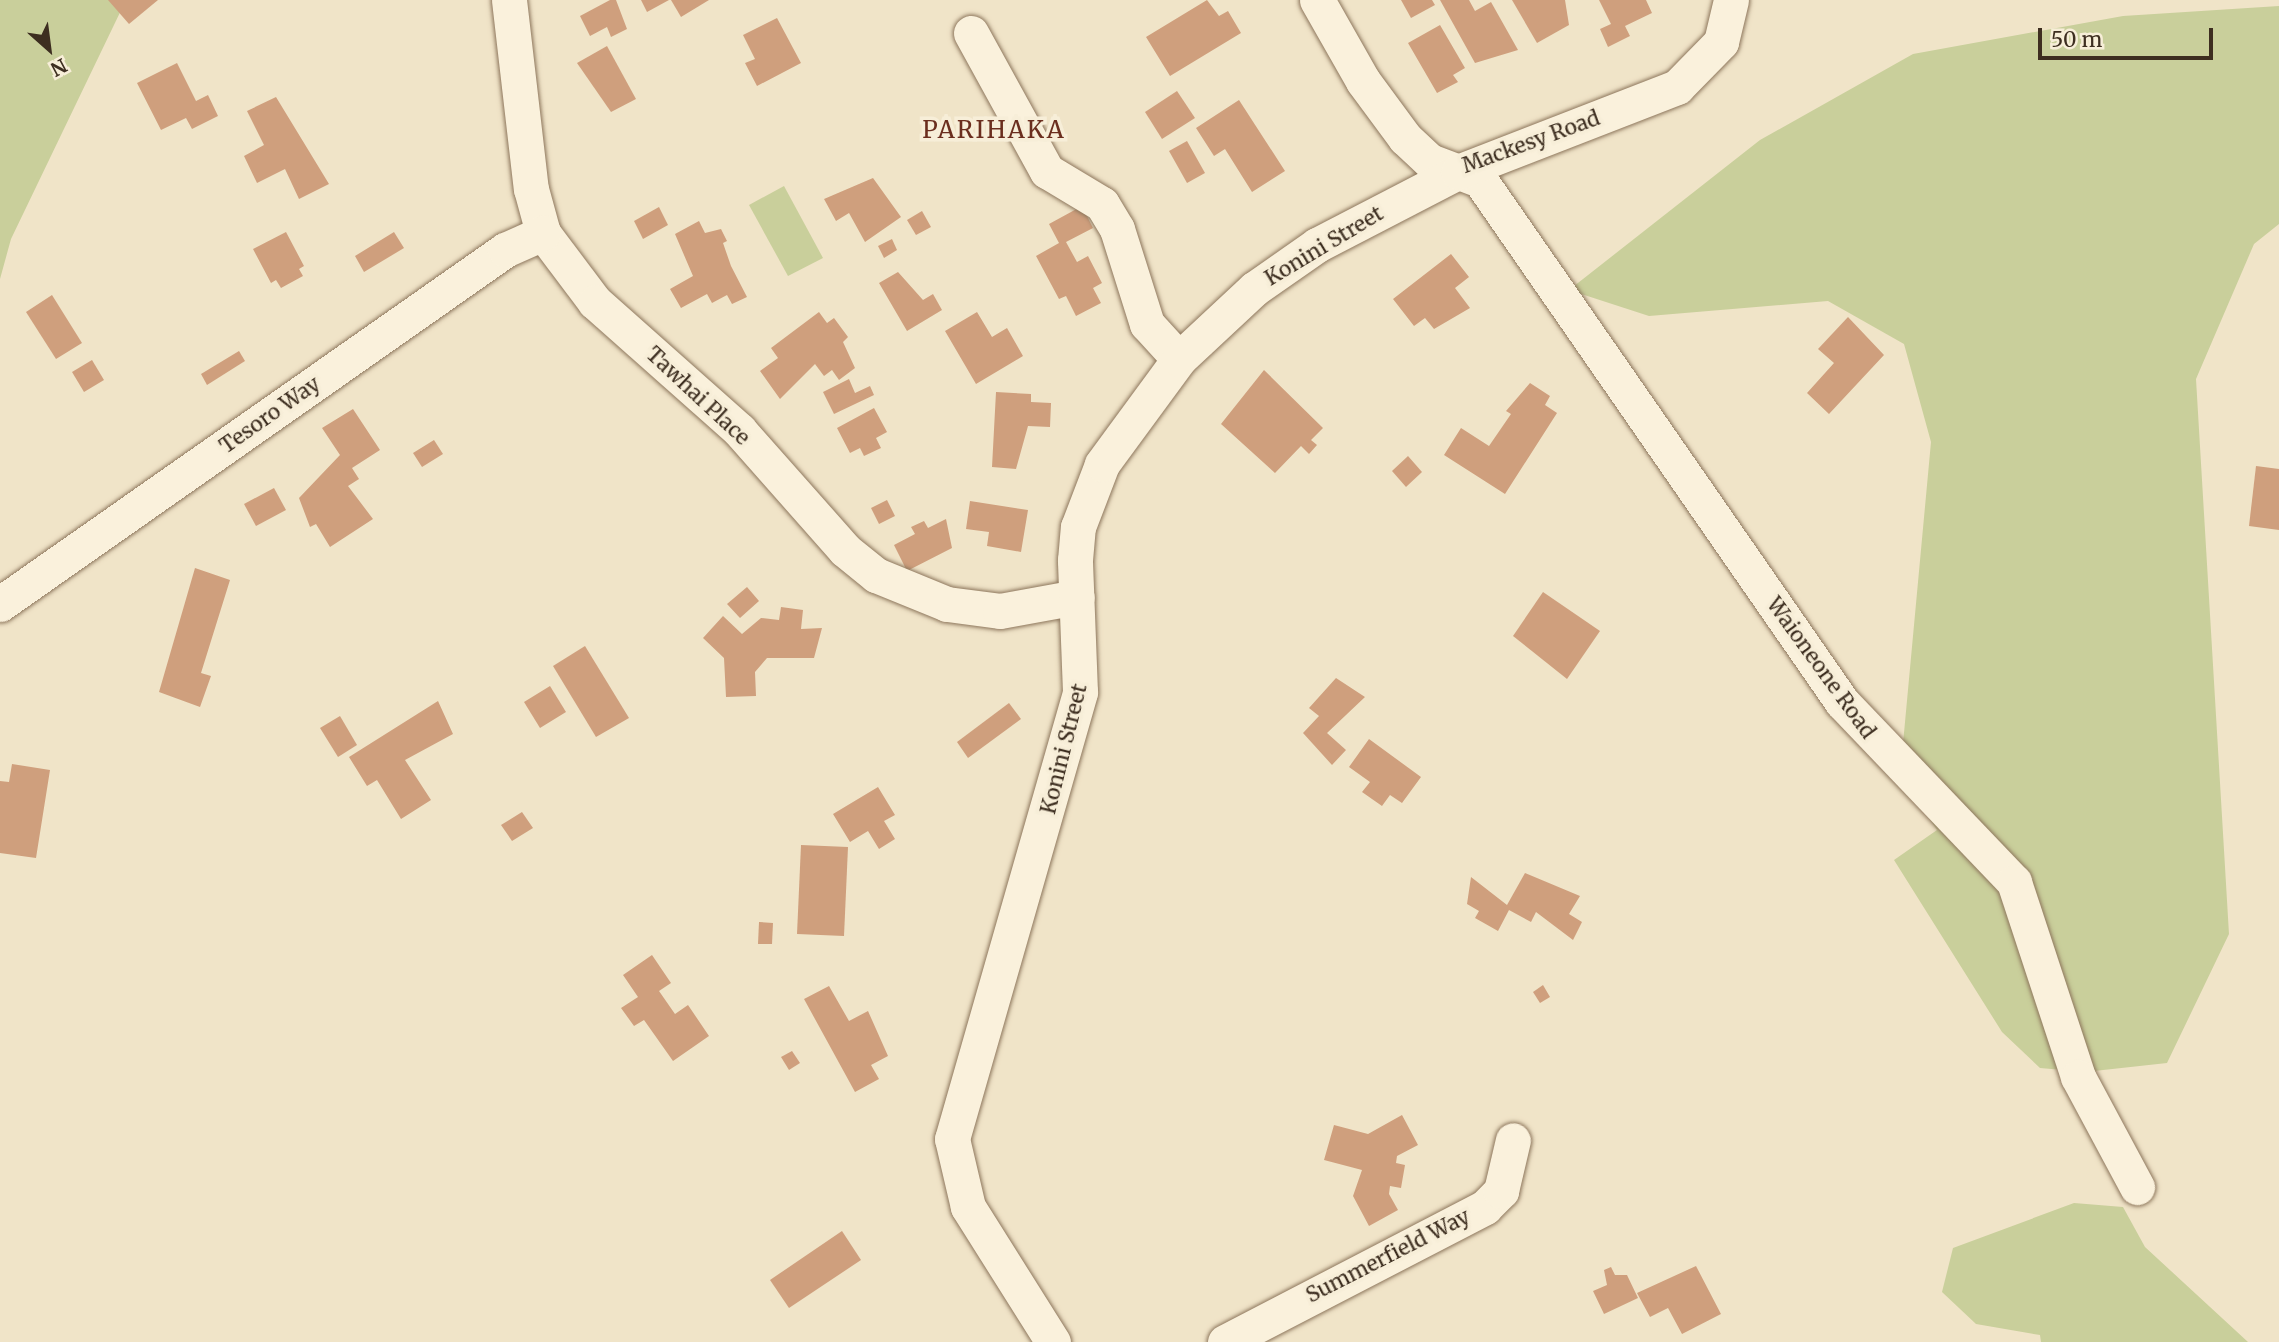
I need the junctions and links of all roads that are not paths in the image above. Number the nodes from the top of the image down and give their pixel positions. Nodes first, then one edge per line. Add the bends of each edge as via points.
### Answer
1 (509, 0) edge
2 (1317, 0) edge
3 (1731, 0) edge
4 (971, 33) dead end
5 (1458, 172) junction
6 (543, 233) junction
7 (1179, 359) junction
8 (1077, 597) junction
9 (0, 604) edge
10 (1513, 1140) dead end
11 (2137, 1187) dead end
12 (1053, 1342) edge
13 (1225, 1342) edge

1 - 6 street, Tawhai Place via 531,189
2 - 5 street, Mackesy Road via 1363,81 1405,138 1430,161
3 - 5 street, Mackesy Road via 1721,42 1677,87
4 - 7 street via 1047,171 1107,213 1130,252 1147,324
5 - 7 street, Konini Street via 1299,257
5 - 11 street, Waioneone Road via 1479,180 1842,702 2014,882 2078,1077
6 - 8 street, Tawhai Place via 595,302 739,430 845,550 876,575 947,604 1000,611
6 - 9 street, Tesoro Way via 505,250
7 - 8 street, Konini Street via 1102,464 1078,527
8 - 12 street, Konini Street via 1080,692 953,1139 957,1179 973,1217
10 - 13 street, Summerfield Way via 1501,1191 1485,1207

